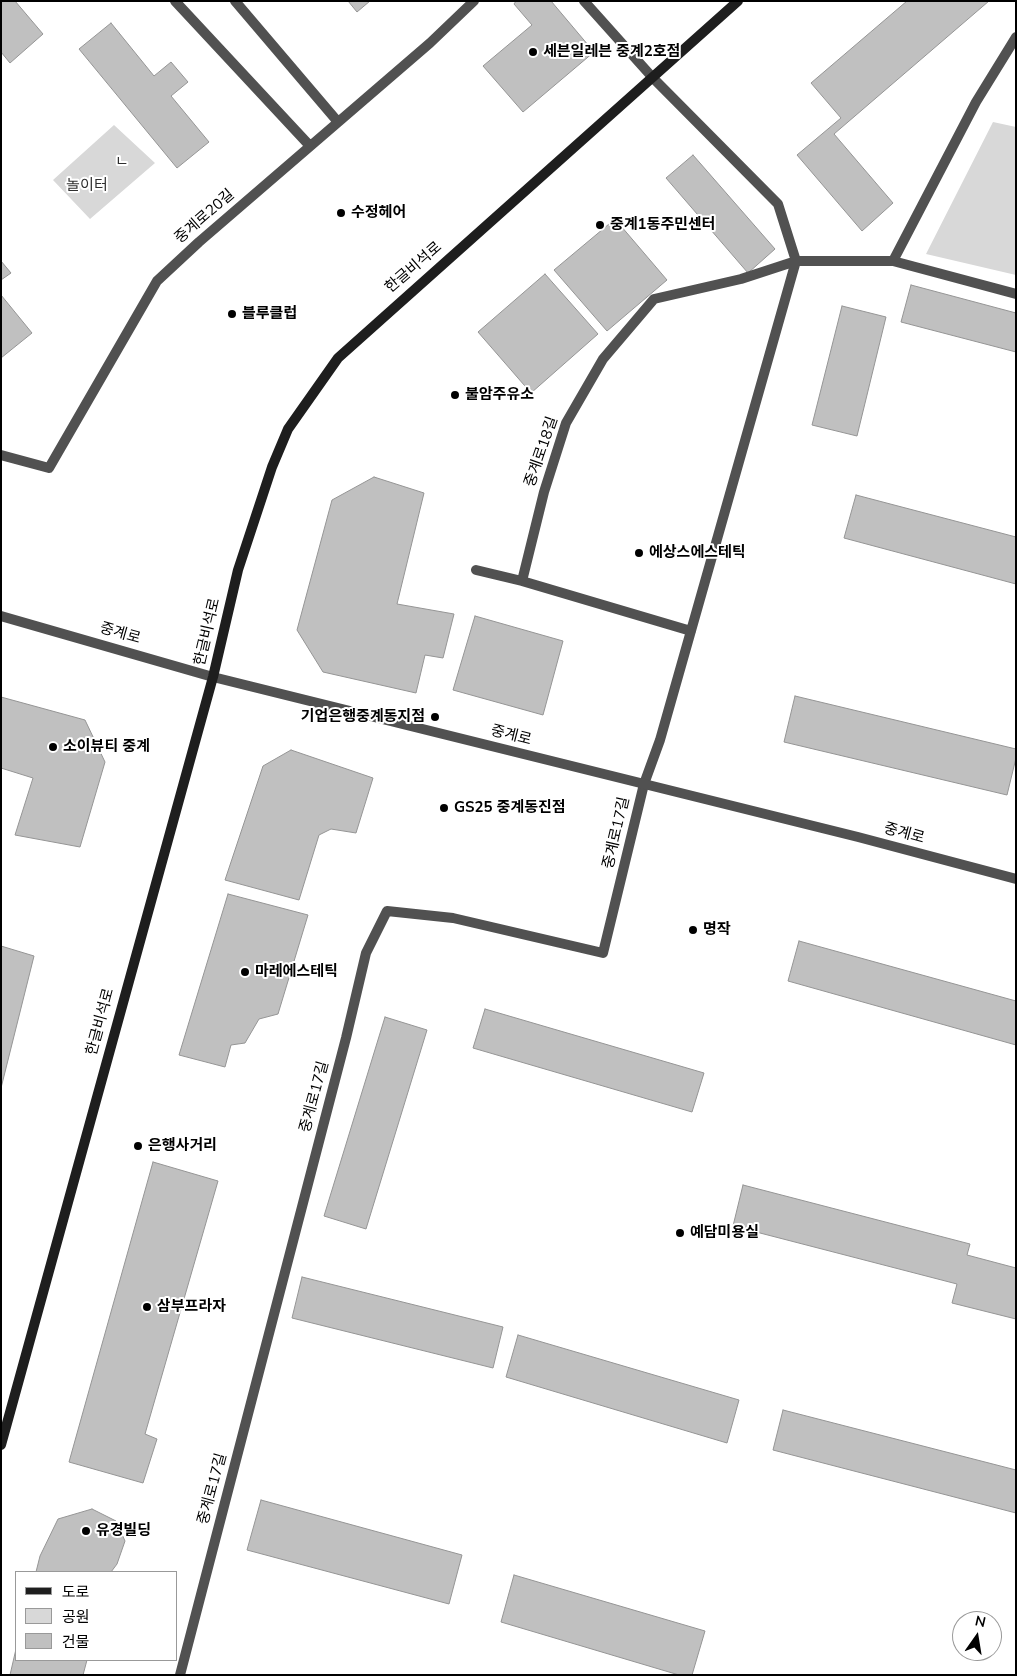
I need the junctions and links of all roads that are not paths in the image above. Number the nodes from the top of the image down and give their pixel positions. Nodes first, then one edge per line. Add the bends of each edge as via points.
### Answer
1 (175, 1) edge
2 (235, 1) edge
3 (474, 1) edge
4 (584, 1) edge
5 (738, 1) edge
6 (1016, 37) edge
7 (653, 78) junction
8 (338, 122) junction
9 (310, 146) junction
10 (796, 261) junction
11 (893, 261) junction
12 (1016, 294) edge
13 (1, 456) edge
14 (476, 570) dead end
15 (522, 581) junction
16 (1, 616) edge
17 (691, 631) junction
18 (213, 677) junction
19 (644, 784) junction
20 (1016, 880) edge
21 (1, 1445) edge
22 (180, 1675) edge

1 - 9 street
2 - 8 street
3 - 8 street, 중계로20길
4 - 7 street
5 - 7 main road, 한글비석로
6 - 11 street via 976,102
7 - 10 street via 778,204
7 - 18 main road, 한글비석로 via 389,310 322,377 288,429 272,467 238,570
8 - 9 street, 중계로20길
9 - 13 street, 중계로20길 via 157,281 49,468
10 - 11 street, 중계로18길
10 - 15 street, 중계로18길 via 741,279 654,299 603,359 566,423 544,492
10 - 17 street
11 - 12 street, 중계로18길
14 - 15 street
15 - 17 street
16 - 18 street, 중계로
17 - 19 street
18 - 19 street, 중계로
18 - 21 main road, 한글비석로
19 - 20 street, 중계로
19 - 22 street, 중계로17길 via 604,953 452,918 388,910 366,952

